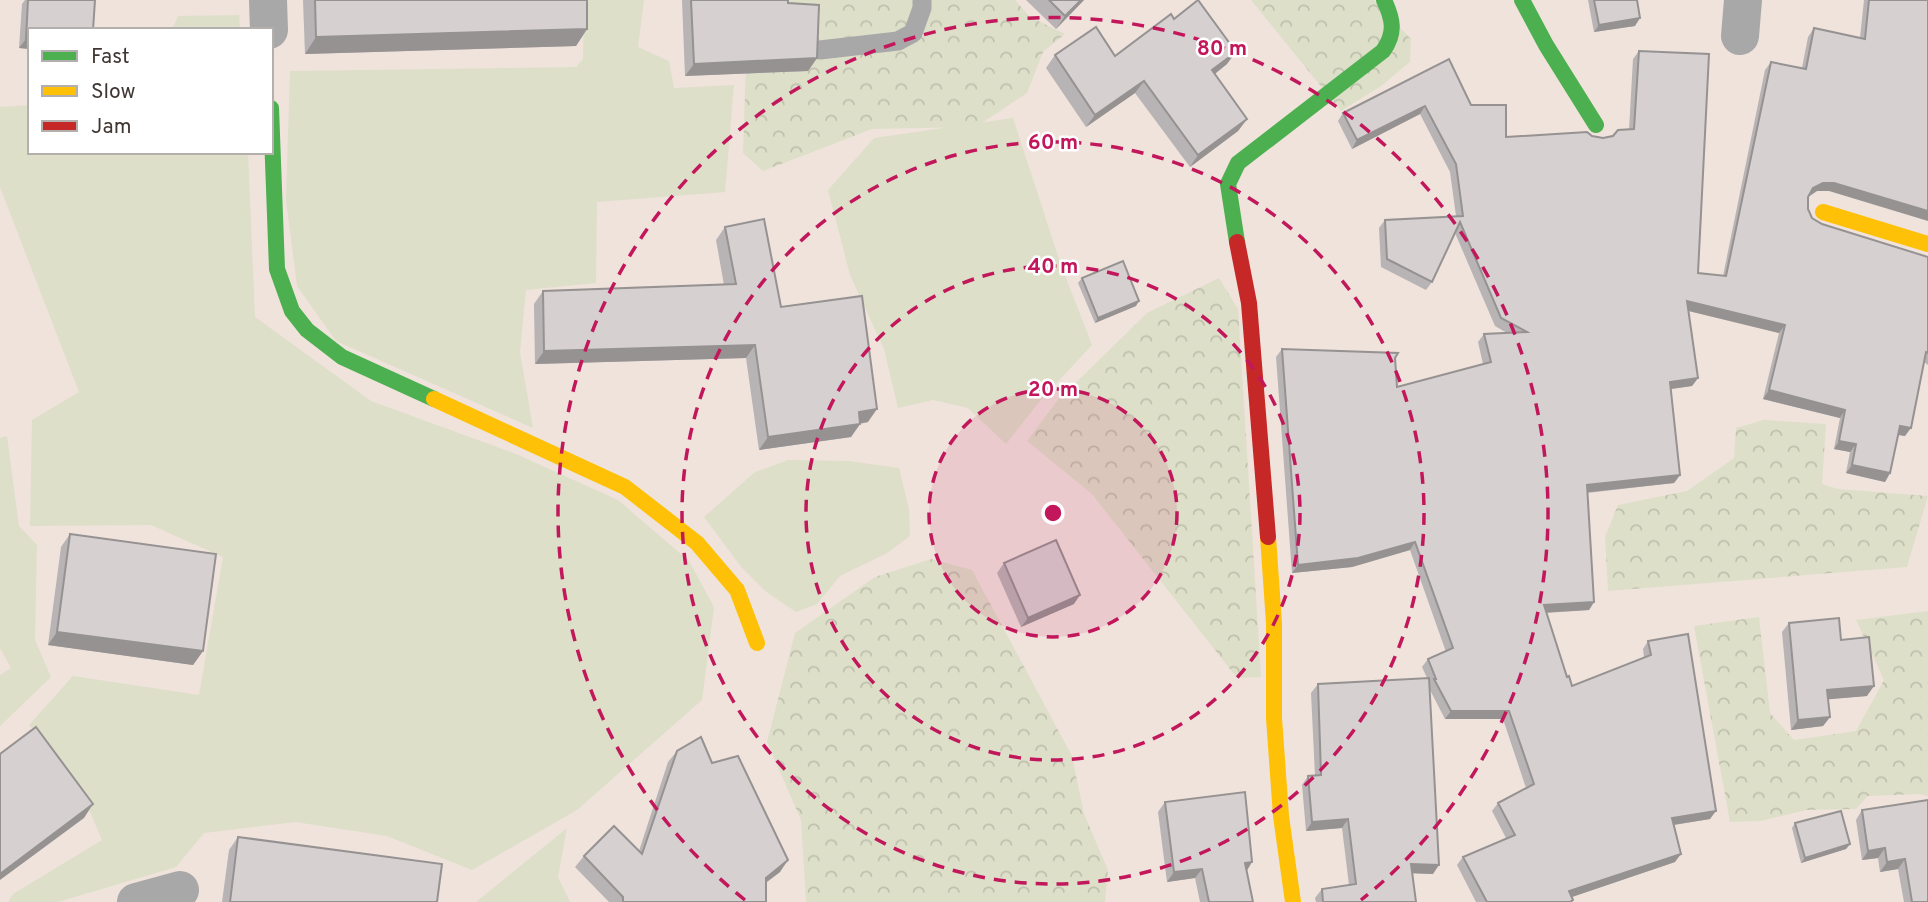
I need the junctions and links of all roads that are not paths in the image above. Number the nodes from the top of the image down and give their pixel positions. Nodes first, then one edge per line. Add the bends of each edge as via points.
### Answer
1 (268, 0) edge
2 (922, 0) edge
3 (1384, 0) edge
4 (1522, 0) edge
5 (269, 28) edge
6 (820, 50) edge
7 (1596, 125) dead end
8 (272, 154) edge
9 (1823, 212) dead end
10 (1928, 244) edge
11 (757, 643) dead end
12 (180, 890) dead end
13 (136, 902) edge
14 (1293, 902) edge

1 - 5 street
2 - 6 lane via 913,33 898,41
3 - 14 street via 1393,17 1393,37 1387,48 1238,163 1228,184 1249,303 1274,623 1281,816
4 - 7 street
8 - 11 street via 276,269 294,319 342,357 625,487 697,543 737,590
9 - 10 street
12 - 13 street

